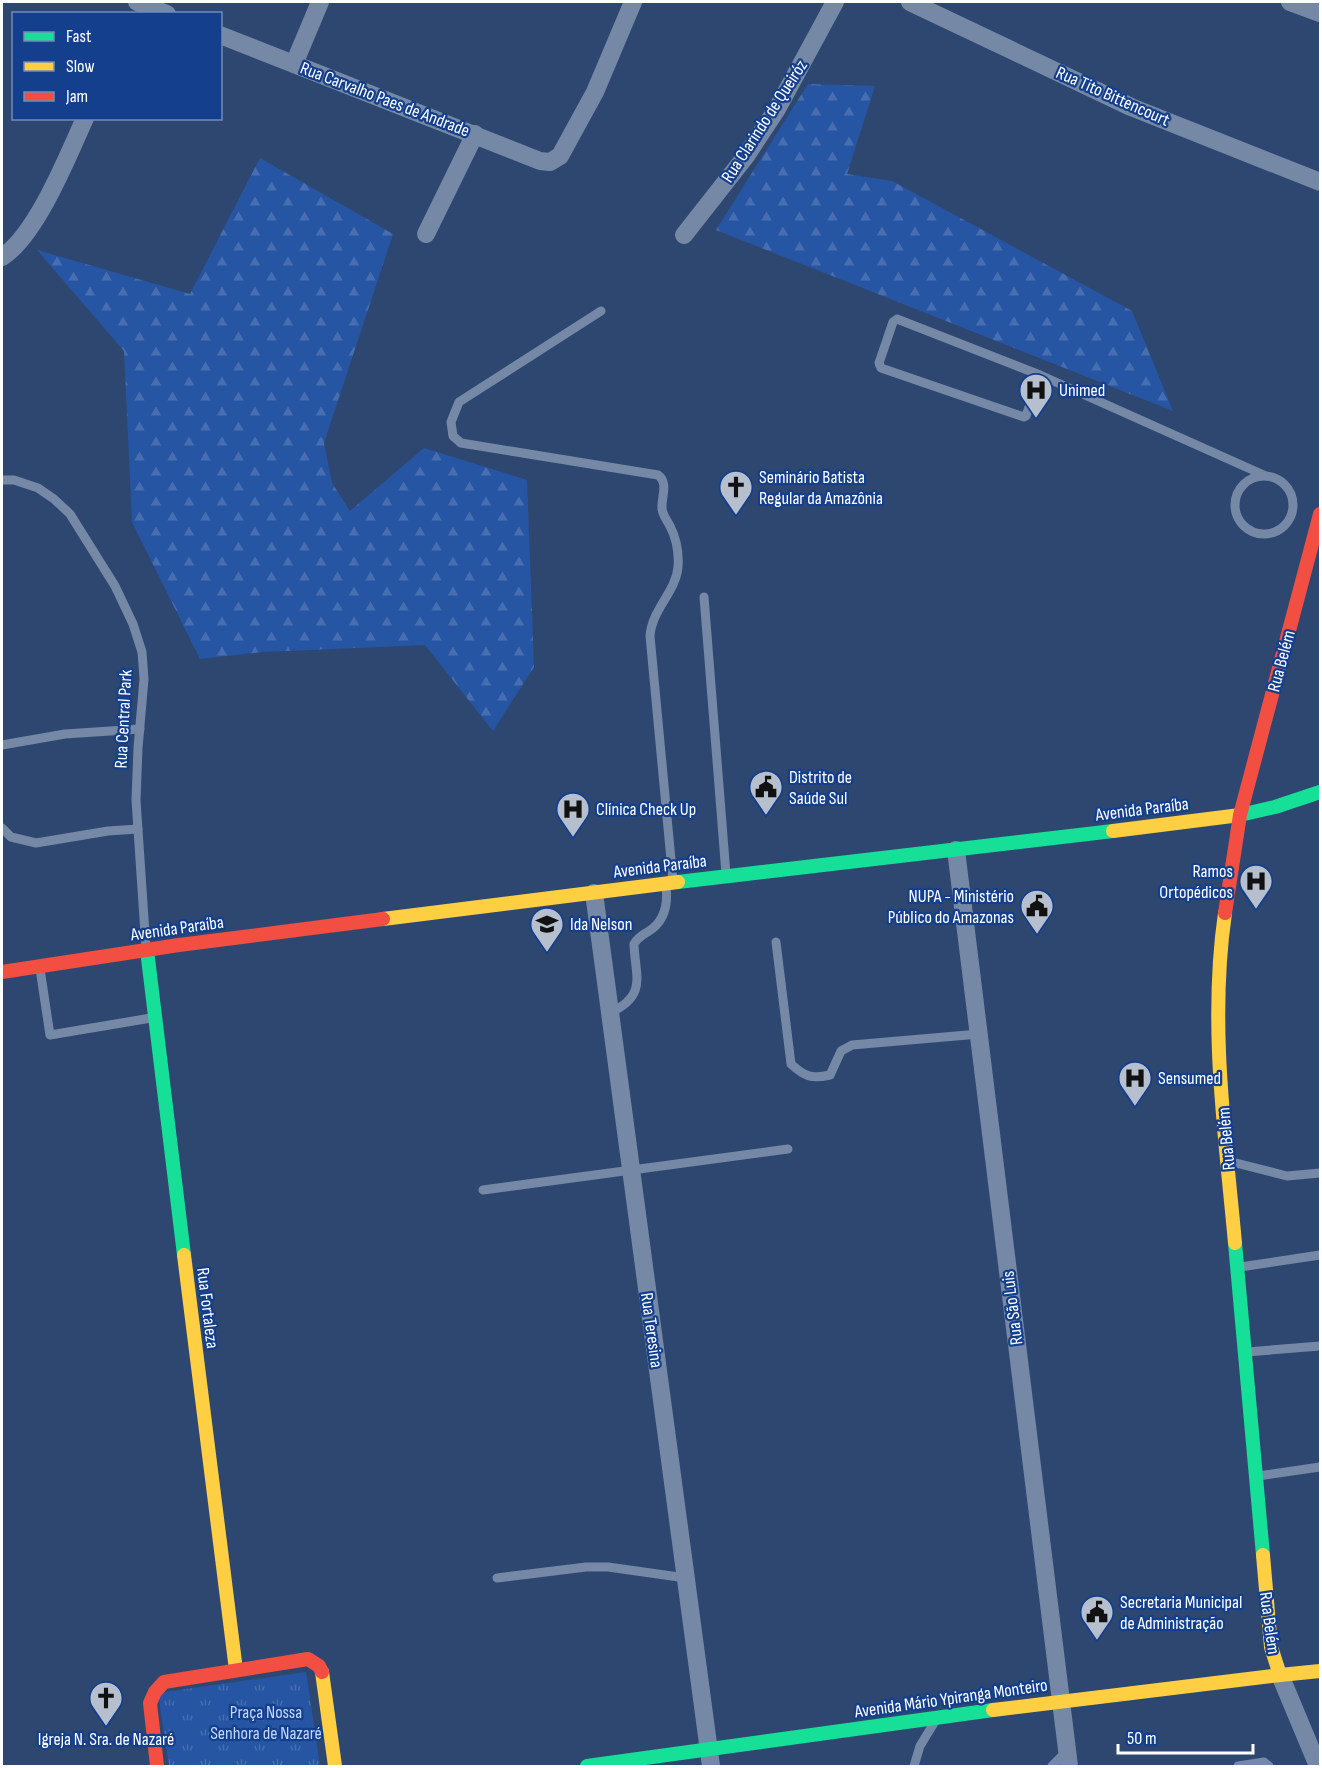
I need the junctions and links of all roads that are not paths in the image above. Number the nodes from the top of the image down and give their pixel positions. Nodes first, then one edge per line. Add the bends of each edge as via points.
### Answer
1 (320, 2) edge
2 (633, 2) edge
3 (835, 2) edge
4 (910, 2) edge
5 (1290, 2) edge
6 (137, 5) edge
7 (160, 12) edge
8 (1320, 13) edge
9 (222, 36) edge
10 (294, 64) junction
11 (84, 120) edge
12 (475, 134) junction
13 (1320, 182) edge
14 (426, 234) dead end
15 (684, 235) dead end
16 (2, 257) edge
17 (601, 311) dead end
18 (1040, 375) junction
19 (1266, 476) junction
20 (2, 480) edge
21 (1307, 520) edge
22 (704, 597) dead end
23 (140, 729) junction
24 (2, 745) edge
25 (1320, 792) edge
26 (1240, 815) junction
27 (2, 828) edge
28 (138, 829) junction
29 (956, 850) junction
30 (726, 876) junction
31 (670, 883) junction
32 (594, 893) junction
33 (776, 942) dead end
34 (147, 950) junction
35 (39, 967) junction
36 (2, 972) edge
37 (610, 1013) junction
38 (154, 1018) junction
39 (978, 1034) junction
40 (788, 1149) dead end
41 (1228, 1161) junction
42 (631, 1170) junction
43 (1320, 1173) edge
44 (483, 1190) dead end
45 (1320, 1255) edge
46 (1238, 1267) junction
47 (1320, 1346) edge
48 (1245, 1352) junction
49 (1320, 1467) edge
50 (1255, 1476) junction
51 (496, 1578) dead end
52 (686, 1578) junction
53 (236, 1670) junction
54 (1320, 1671) edge
55 (1280, 1675) junction
56 (1061, 1701) junction
57 (938, 1718) junction
58 (710, 1758) edge
59 (1068, 1759) edge
60 (158, 1767) edge
61 (336, 1767) edge
62 (587, 1767) edge
63 (914, 1767) edge
64 (1052, 1767) edge
65 (1238, 1767) edge
66 (1269, 1767) edge
67 (1318, 1767) edge

1 - 10 street
2 - 12 street, Rua Carvalho Paes de Andrade via 595,92 560,156 550,162 540,160
3 - 15 street, Rua Clarindo de Queiróz via 777,109
4 - 13 street, Rua Tito Bittencourt via 1131,107
5 - 8 street
6 - 7 street
9 - 10 street, Rua Carvalho Paes de Andrade
10 - 12 street, Rua Carvalho Paes de Andrade
11 - 16 street via 53,187 25,234
12 - 14 street
17 - 31 lane via 459,402 451,422 453,436 461,443 662,478 663,515 674,535 678,569 654,616 650,636
18 - 18 lane via 897,319 879,363 881,368 1024,417
18 - 19 lane
19 - 21 lane via 1283,482 1294,507
19 - 21 lane via 1248,480 1237,494 1236,513 1246,528 1254,533 1272,534 1287,524
20 - 23 lane, Rua Central Park via 38,488 70,514 115,586 134,624 142,652
21 - 26 main road, Rua Belém
22 - 30 lane
23 - 24 lane via 65,734
23 - 28 lane, Rua Central Park via 136,775
25 - 26 main road, Avenida Paraíba
26 - 29 main road, Avenida Paraíba
26 - 41 main road, Rua Belém via 1219,952 1217,1003
27 - 28 lane via 11,837 36,843
28 - 34 lane, Rua Central Park
29 - 30 main road, Avenida Paraíba
29 - 39 street, Rua São Luis
30 - 31 main road, Avenida Paraíba
31 - 32 main road, Avenida Paraíba
31 - 37 lane via 660,921 634,944 636,989
32 - 34 main road, Avenida Paraíba
32 - 37 street, Rua Teresina
33 - 39 lane via 791,1064 803,1075 830,1075 841,1051 852,1045
34 - 35 main road, Avenida Paraíba
34 - 38 main road, Rua Fortaleza
35 - 36 main road, Avenida Paraíba
35 - 38 lane via 50,1035
37 - 42 street, Rua Teresina
38 - 53 main road, Rua Fortaleza
39 - 56 street, Rua São Luis
40 - 42 lane
41 - 43 lane via 1287,1176
41 - 46 main road, Rua Belém
42 - 44 lane
42 - 52 street, Rua Teresina
45 - 46 lane
46 - 48 main road, Rua Belém
47 - 48 lane
48 - 50 main road, Rua Belém
49 - 50 lane
50 - 55 main road, Rua Belém via 1271,1647
51 - 52 lane via 608,1567
52 - 58 street, Rua Teresina
53 - 60 main road via 164,1682 155,1692 150,1703
53 - 61 main road via 308,1659 319,1666
54 - 55 main road, Avenida Mário Ypiranga Monteiro
55 - 56 main road, Avenida Mário Ypiranga Monteiro
55 - 67 street, Rua Belém
56 - 57 main road, Avenida Mário Ypiranga Monteiro
56 - 59 street, Rua São Luis
57 - 58 main road, Avenida Mário Ypiranga Monteiro
57 - 63 lane via 920,1746
58 - 62 main road, Avenida Mário Ypiranga Monteiro
59 - 64 lane
65 - 66 lane via 1264,1762

